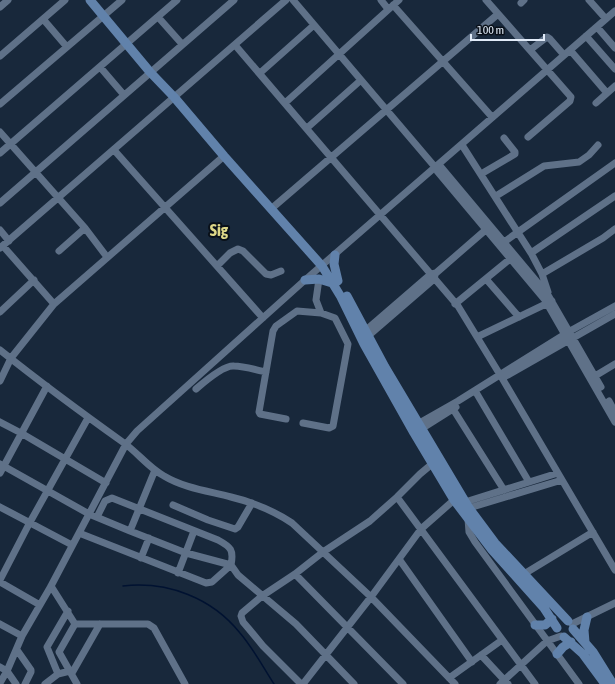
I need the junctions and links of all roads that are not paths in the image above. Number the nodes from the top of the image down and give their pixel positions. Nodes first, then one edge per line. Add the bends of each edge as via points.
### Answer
1 (8, 0) edge
2 (65, 0) edge
3 (90, 0) edge
4 (122, 0) edge
5 (177, 0) edge
6 (234, 0) edge
7 (286, 0) edge
8 (293, 0) edge
9 (381, 0) edge
10 (399, 0) edge
11 (486, 0) edge
12 (589, 0) edge
13 (0, 7) edge
14 (391, 7) junction
15 (615, 11) edge
16 (498, 14) junction
17 (104, 16) junction
18 (158, 16) junction
19 (43, 19) junction
20 (606, 19) junction
21 (314, 25) junction
22 (597, 27) junction
23 (586, 36) junction
24 (127, 44) junction
25 (182, 44) junction
26 (235, 44) junction
27 (614, 46) edge
28 (67, 47) junction
29 (530, 50) junction
30 (570, 50) junction
31 (339, 55) junction
32 (564, 55) junction
33 (0, 56) edge
34 (443, 62) junction
35 (100, 67) junction
36 (615, 69) edge
37 (548, 70) junction
38 (150, 72) junction
39 (260, 74) junction
40 (361, 80) junction
41 (615, 86) edge
42 (607, 93) junction
43 (124, 95) junction
44 (174, 97) junction
45 (285, 103) junction
46 (596, 103) dead end
47 (0, 104) edge
48 (387, 110) junction
49 (492, 117) junction
50 (307, 128) junction
51 (0, 132) edge
52 (528, 137) dead end
53 (504, 138) dead end
54 (11, 144) junction
55 (462, 145) junction
56 (598, 145) dead end
57 (114, 150) junction
58 (0, 154) edge
59 (224, 156) junction
60 (332, 157) junction
61 (615, 163) edge
62 (435, 166) junction
63 (35, 172) junction
64 (481, 174) junction
65 (496, 196) junction
66 (615, 196) edge
67 (58, 197) junction
68 (0, 203) edge
69 (165, 208) junction
70 (270, 209) junction
71 (381, 215) junction
72 (489, 227) junction
73 (85, 228) junction
74 (0, 230) edge
75 (615, 230) edge
76 (519, 233) junction
77 (504, 242) junction
78 (4, 245) edge
79 (59, 251) dead end
80 (531, 253) junction
81 (335, 255) junction
82 (107, 257) junction
83 (510, 259) junction
84 (217, 266) junction
85 (322, 266) junction
86 (281, 270) dead end
87 (542, 274) junction
88 (434, 275) junction
89 (319, 279) junction
90 (486, 279) junction
91 (34, 280) junction
92 (306, 280) junction
93 (335, 282) junction
94 (316, 300) junction
95 (549, 300) junction
96 (54, 304) junction
97 (455, 304) junction
98 (615, 306) edge
99 (307, 311) junction
100 (0, 312) edge
101 (321, 313) junction
102 (614, 316) edge
103 (519, 317) junction
104 (263, 318) junction
105 (367, 333) junction
106 (569, 336) junction
107 (477, 337) junction
108 (0, 350) edge
109 (11, 358) junction
110 (615, 364) edge
111 (266, 372) junction
112 (501, 376) junction
113 (595, 380) junction
114 (0, 381) edge
115 (47, 386) junction
116 (196, 389) dead end
117 (477, 394) junction
118 (453, 409) junction
119 (615, 412) edge
120 (88, 418) junction
121 (286, 419) dead end
122 (0, 422) edge
123 (615, 422) edge
124 (303, 423) dead end
125 (416, 428) junction
126 (21, 433) junction
127 (126, 444) junction
128 (65, 459) junction
129 (432, 464) junction
130 (1, 468) edge
131 (155, 470) junction
132 (558, 473) junction
133 (562, 480) junction
134 (529, 482) junction
135 (106, 483) junction
136 (519, 489) junction
137 (504, 490) junction
138 (47, 492) junction
139 (397, 497) junction
140 (454, 500) junction
141 (252, 503) junction
142 (172, 505) dead end
143 (467, 505) junction
144 (0, 507) edge
145 (138, 509) junction
146 (89, 514) junction
147 (98, 517) junction
148 (468, 519) junction
149 (29, 524) junction
150 (421, 529) junction
151 (130, 531) junction
152 (194, 531) junction
153 (593, 532) junction
154 (79, 533) junction
155 (149, 538) junction
156 (72, 546) junction
157 (323, 552) junction
158 (186, 553) junction
159 (141, 558) junction
160 (399, 559) junction
161 (231, 565) junction
162 (615, 570) edge
163 (178, 573) junction
164 (294, 574) junction
165 (524, 574) junction
166 (0, 581) edge
167 (51, 586) junction
168 (262, 596) junction
169 (371, 597) junction
170 (615, 603) edge
171 (40, 605) junction
172 (68, 611) junction
173 (586, 617) junction
174 (552, 619) junction
175 (0, 624) edge
176 (75, 624) junction
177 (100, 624) junction
178 (536, 625) junction
179 (571, 625) junction
180 (348, 627) junction
181 (562, 634) junction
182 (22, 636) junction
183 (502, 640) junction
184 (548, 640) junction
185 (586, 643) junction
186 (17, 650) junction
187 (327, 654) junction
188 (557, 654) junction
189 (481, 655) junction
190 (472, 662) junction
191 (522, 664) junction
192 (0, 667) edge
193 (7, 671) junction
194 (71, 672) junction
195 (58, 674) junction
196 (449, 678) junction
197 (182, 682) edge
198 (504, 682) edge
199 (0, 683) edge
200 (16, 684) edge
201 (25, 684) edge
202 (45, 684) edge
203 (78, 684) edge
204 (302, 684) edge
205 (354, 684) edge
206 (403, 684) edge
207 (455, 684) edge
208 (535, 684) edge
209 (579, 684) edge
210 (605, 684) edge
211 (613, 684) edge

1 - 13 street
2 - 19 street
3 - 17 main road
4 - 17 street
5 - 18 street
6 - 25 street
7 - 26 street
8 - 21 street
9 - 14 street
10 - 14 street
11 - 16 street
12 - 20 street
14 - 31 street
14 - 34 street
15 - 20 street
16 - 29 street
16 - 34 street
17 - 24 main road
17 - 28 street
18 - 24 street
18 - 25 street
19 - 28 street
19 - 33 street
20 - 22 street
21 - 31 street
21 - 39 street
22 - 23 street
22 - 27 street
23 - 30 street
23 - 36 street
24 - 35 street
24 - 38 main road
25 - 38 street
26 - 39 street
26 - 44 street
28 - 47 street
29 - 32 street via 547,37
29 - 37 street
30 - 32 street
30 - 42 street
31 - 40 street
31 - 45 street
32 - 37 street
34 - 48 street
34 - 49 street
35 - 43 street
35 - 54 street
37 - 49 street
37 - 52 street via 571,99
38 - 43 street
38 - 44 main road
39 - 45 street
40 - 48 street
40 - 50 street
41 - 42 street
42 - 46 street
43 - 63 street
44 - 57 street
44 - 59 main road
45 - 50 street
48 - 60 street
48 - 62 street
49 - 55 street
50 - 60 street
51 - 54 street
53 - 64 street via 515,154
54 - 58 street
54 - 63 street
55 - 62 street
55 - 64 street
56 - 65 street via 579,162 544,166
57 - 67 street
57 - 69 street
59 - 69 street
59 - 70 main road
60 - 70 street
60 - 71 street
61 - 76 street
62 - 71 street
62 - 72 street via 473,214
63 - 67 street
63 - 68 street
64 - 65 street
65 - 76 street
66 - 80 street
67 - 73 street
67 - 78 street
69 - 82 street
69 - 84 street
70 - 85 main road
71 - 81 street
71 - 88 street
72 - 77 street
72 - 83 street
72 - 88 street
73 - 79 street
73 - 82 street
74 - 78 street
75 - 87 street
76 - 77 street
76 - 80 street
77 - 95 street
78 - 91 street
80 - 87 street
81 - 85 street
81 - 93 main road
82 - 96 street
83 - 90 street
83 - 95 street
84 - 86 street via 238,249 266,274 271,275
84 - 104 street
85 - 92 street
85 - 93 main road
87 - 95 street
88 - 97 street
88 - 105 street
89 - 92 main road
89 - 93 main road
89 - 94 street
90 - 97 street
90 - 103 street
91 - 96 street
91 - 100 street
92 - 104 street
93 - 105 main road
93 - 125 main road
94 - 99 street
94 - 101 street
95 - 103 street
95 - 106 street
96 - 109 street
97 - 107 street
98 - 106 street
99 - 101 street
99 - 111 street via 297,311 273,331
101 - 124 street via 335,318 348,344 332,426 329,428
102 - 106 street
103 - 107 street
104 - 127 street via 137,431
105 - 125 main road
106 - 112 street
106 - 113 street
107 - 112 street
108 - 109 street
109 - 114 street
109 - 115 street
110 - 113 street
111 - 116 street via 230,366
111 - 121 street via 259,413
112 - 117 street
112 - 125 street
112 - 132 street
113 - 119 street
113 - 123 street
115 - 120 street
115 - 126 street
117 - 118 street
117 - 134 street
118 - 125 street
118 - 137 street
120 - 127 street
120 - 128 street
122 - 126 street
125 - 129 main road
125 - 143 main road
126 - 128 street
126 - 130 street
127 - 131 street
127 - 135 street
128 - 135 street
128 - 138 street
129 - 139 street
129 - 140 main road
130 - 138 street
131 - 141 street via 193,489
131 - 145 street
132 - 133 street
132 - 134 street
133 - 136 street
133 - 153 street
134 - 136 street
135 - 146 street
136 - 137 street
136 - 143 street
137 - 143 street
138 - 146 street
138 - 149 street
139 - 150 street
139 - 157 street via 370,521
140 - 148 main road
140 - 150 street
141 - 142 street via 235,529
141 - 157 street via 285,518
143 - 165 main road via 495,543
144 - 149 street
145 - 147 street via 110,498 105,501
145 - 151 street
145 - 152 street
146 - 147 street
146 - 154 street
147 - 151 street
148 - 174 main road
148 - 178 street via 469,532 475,542
149 - 156 street
149 - 166 street
150 - 160 street
150 - 183 street
151 - 155 street
152 - 158 street
152 - 161 street via 229,546 233,555
153 - 162 street
153 - 165 street
154 - 156 street
154 - 159 street
155 - 158 street
155 - 159 street
156 - 167 street
157 - 164 street
157 - 169 street
158 - 161 street
158 - 163 street
159 - 163 street
160 - 169 street
160 - 190 street
161 - 163 street via 209,583
161 - 168 street via 238,575
164 - 168 street
164 - 180 street
165 - 179 main road
166 - 171 street
167 - 171 street
167 - 172 street
168 - 187 street
168 - 204 street via 241,616 263,646
169 - 180 street
169 - 196 street
170 - 173 street
171 - 182 street
172 - 176 street
172 - 195 street via 47,647
173 - 179 street
173 - 185 main road
174 - 178 main road via 545,625
174 - 181 main road
175 - 182 street
176 - 177 street
176 - 194 street via 59,652
177 - 194 street
177 - 197 street via 151,625
178 - 184 street
179 - 181 main road via 570,635
179 - 181 main road via 561,622
179 - 185 main road
180 - 187 street
180 - 206 street
181 - 184 street
181 - 188 main road via 563,647
181 - 210 main road via 588,660
182 - 186 street
183 - 189 street
183 - 191 street
184 - 188 street
184 - 191 street
185 - 211 main road
186 - 193 street
186 - 201 street via 31,670
187 - 204 street
187 - 205 street
188 - 209 street
189 - 190 street
189 - 198 street
190 - 196 street
191 - 198 street
191 - 208 street
192 - 193 street
193 - 199 street
193 - 200 street
194 - 195 street
194 - 203 street
195 - 202 street
196 - 207 street

